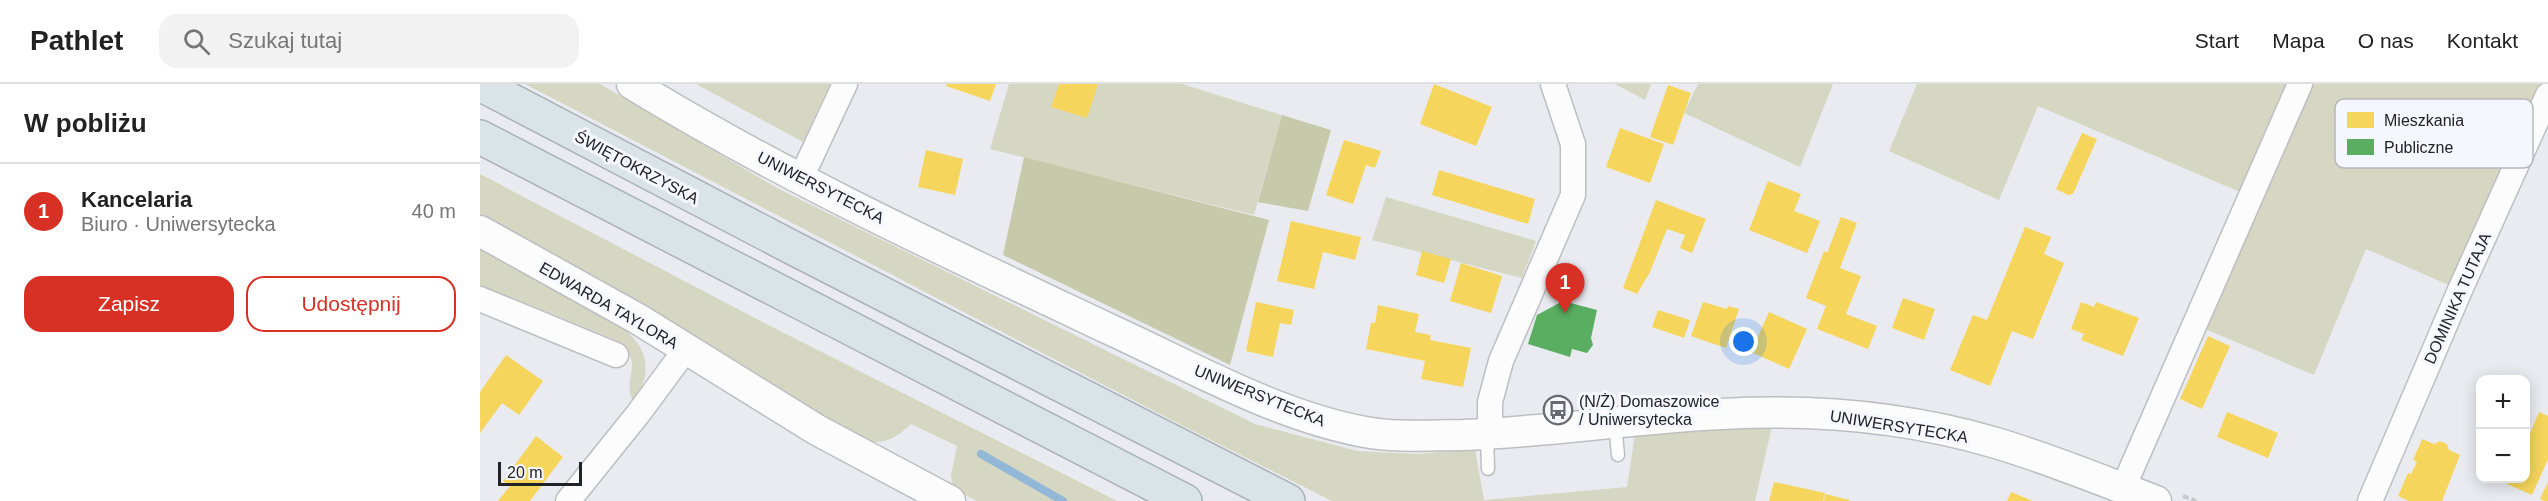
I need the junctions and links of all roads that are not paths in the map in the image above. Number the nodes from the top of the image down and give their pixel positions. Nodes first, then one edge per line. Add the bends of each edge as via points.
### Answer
1 (480, 84) edge
2 (632, 84) edge
3 (845, 84) edge
4 (1552, 84) edge
5 (2300, 84) edge
6 (2548, 95) edge
7 (2533, 128) edge
8 (480, 137) edge
9 (2515, 168) edge
10 (801, 178) junction
11 (480, 231) edge
12 (480, 300) edge
13 (686, 350) junction
14 (616, 355) dead end
15 (1615, 423) junction
16 (1488, 434) junction
17 (1618, 455) dead end
18 (1488, 469) dead end
19 (2123, 488) junction
20 (568, 501) edge
21 (950, 501) edge
22 (1185, 501) edge
23 (1288, 501) edge
24 (2156, 501) edge
25 (2370, 501) edge

1 - 23 highway, ŚWIĘTOKRZYSKA
2 - 10 street, UNIWERSYTECKA
3 - 10 street
4 - 16 street via 1573,144 1573,195 1501,361 1490,402
5 - 19 street
6 - 7 street, DOMINIKA TUTAJA
8 - 22 highway
9 - 25 street, DOMINIKA TUTAJA
10 - 16 street, UNIWERSYTECKA via 977,266 1283,408 1367,433
11 - 13 street, EDWARDA TAYLORA
12 - 14 street
13 - 20 street
13 - 21 street, EDWARDA TAYLORA via 818,430
15 - 16 street, UNIWERSYTECKA
15 - 17 lane
15 - 19 street, UNIWERSYTECKA via 1724,414 1858,417 1993,442
16 - 18 lane
19 - 24 street, UNIWERSYTECKA

